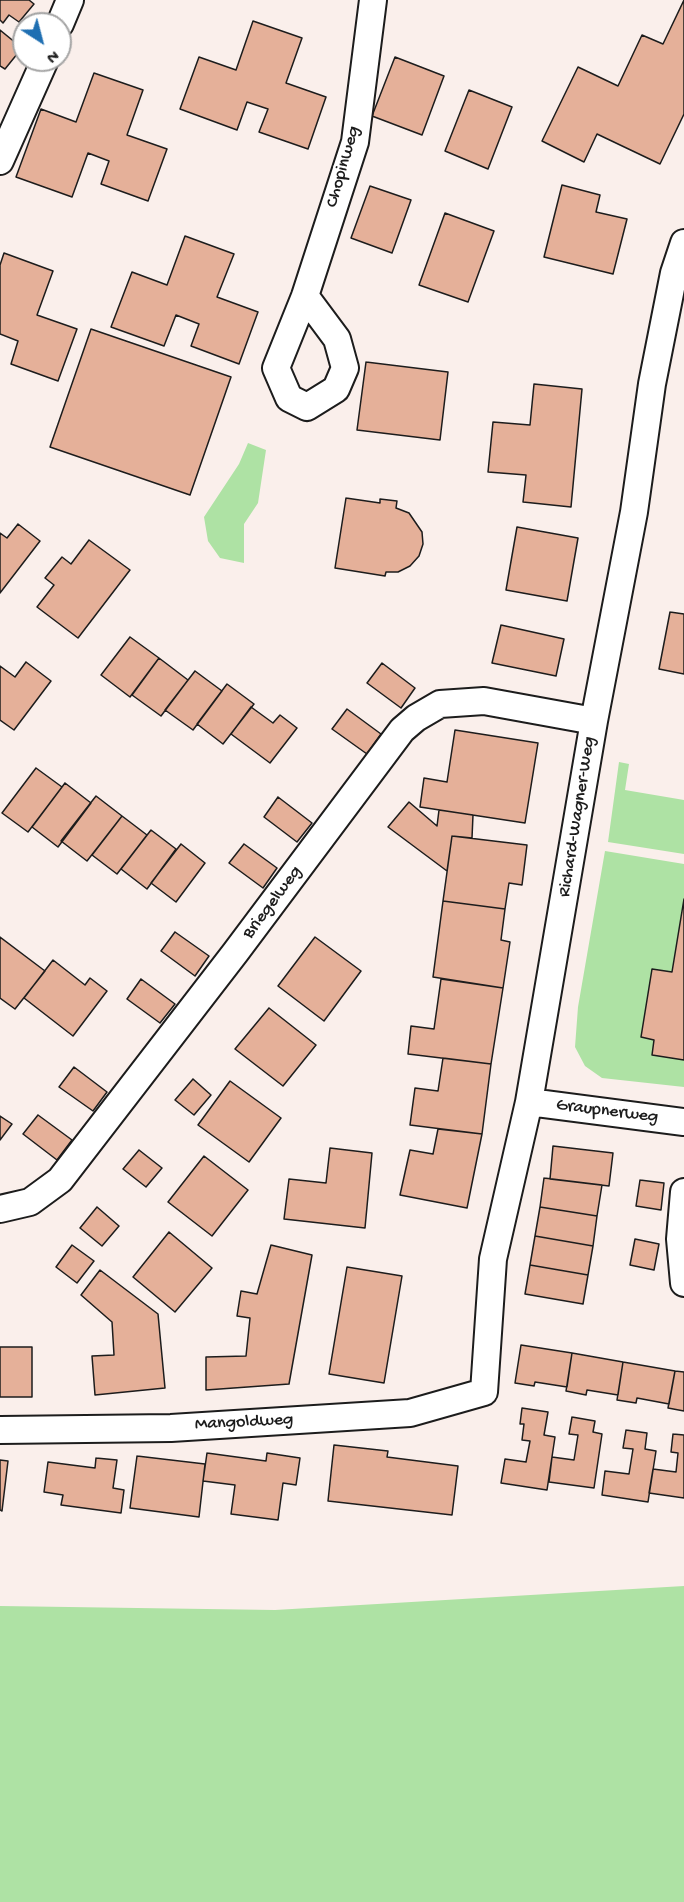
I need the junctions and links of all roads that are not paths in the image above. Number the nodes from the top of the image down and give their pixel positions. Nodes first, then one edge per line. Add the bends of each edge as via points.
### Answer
1 (373, 0) edge
2 (40, 72) edge
3 (0, 161) edge
4 (684, 243) edge
5 (305, 296) dead end
6 (594, 721) junction
7 (529, 1102) junction
8 (684, 1122) edge
9 (684, 1192) edge
10 (0, 1209) edge
11 (684, 1283) edge
12 (484, 1392) joint
13 (0, 1430) edge

1 - 5 street, Chopinweg via 355,141
2 - 3 street
4 - 6 street, Richard-Wagner-Weg via 674,273 652,384 634,512
6 - 7 street, Richard-Wagner-Weg
6 - 10 street, Briegelweg via 484,701 440,704 416,718 402,730 60,1180 30,1202
7 - 8 street, Graupnerweg
7 - 12 street, Richard-Wagner-Weg via 493,1259
9 - 11 street via 680,1239
12 - 13 street, Mangoldweg via 410,1413 171,1428

